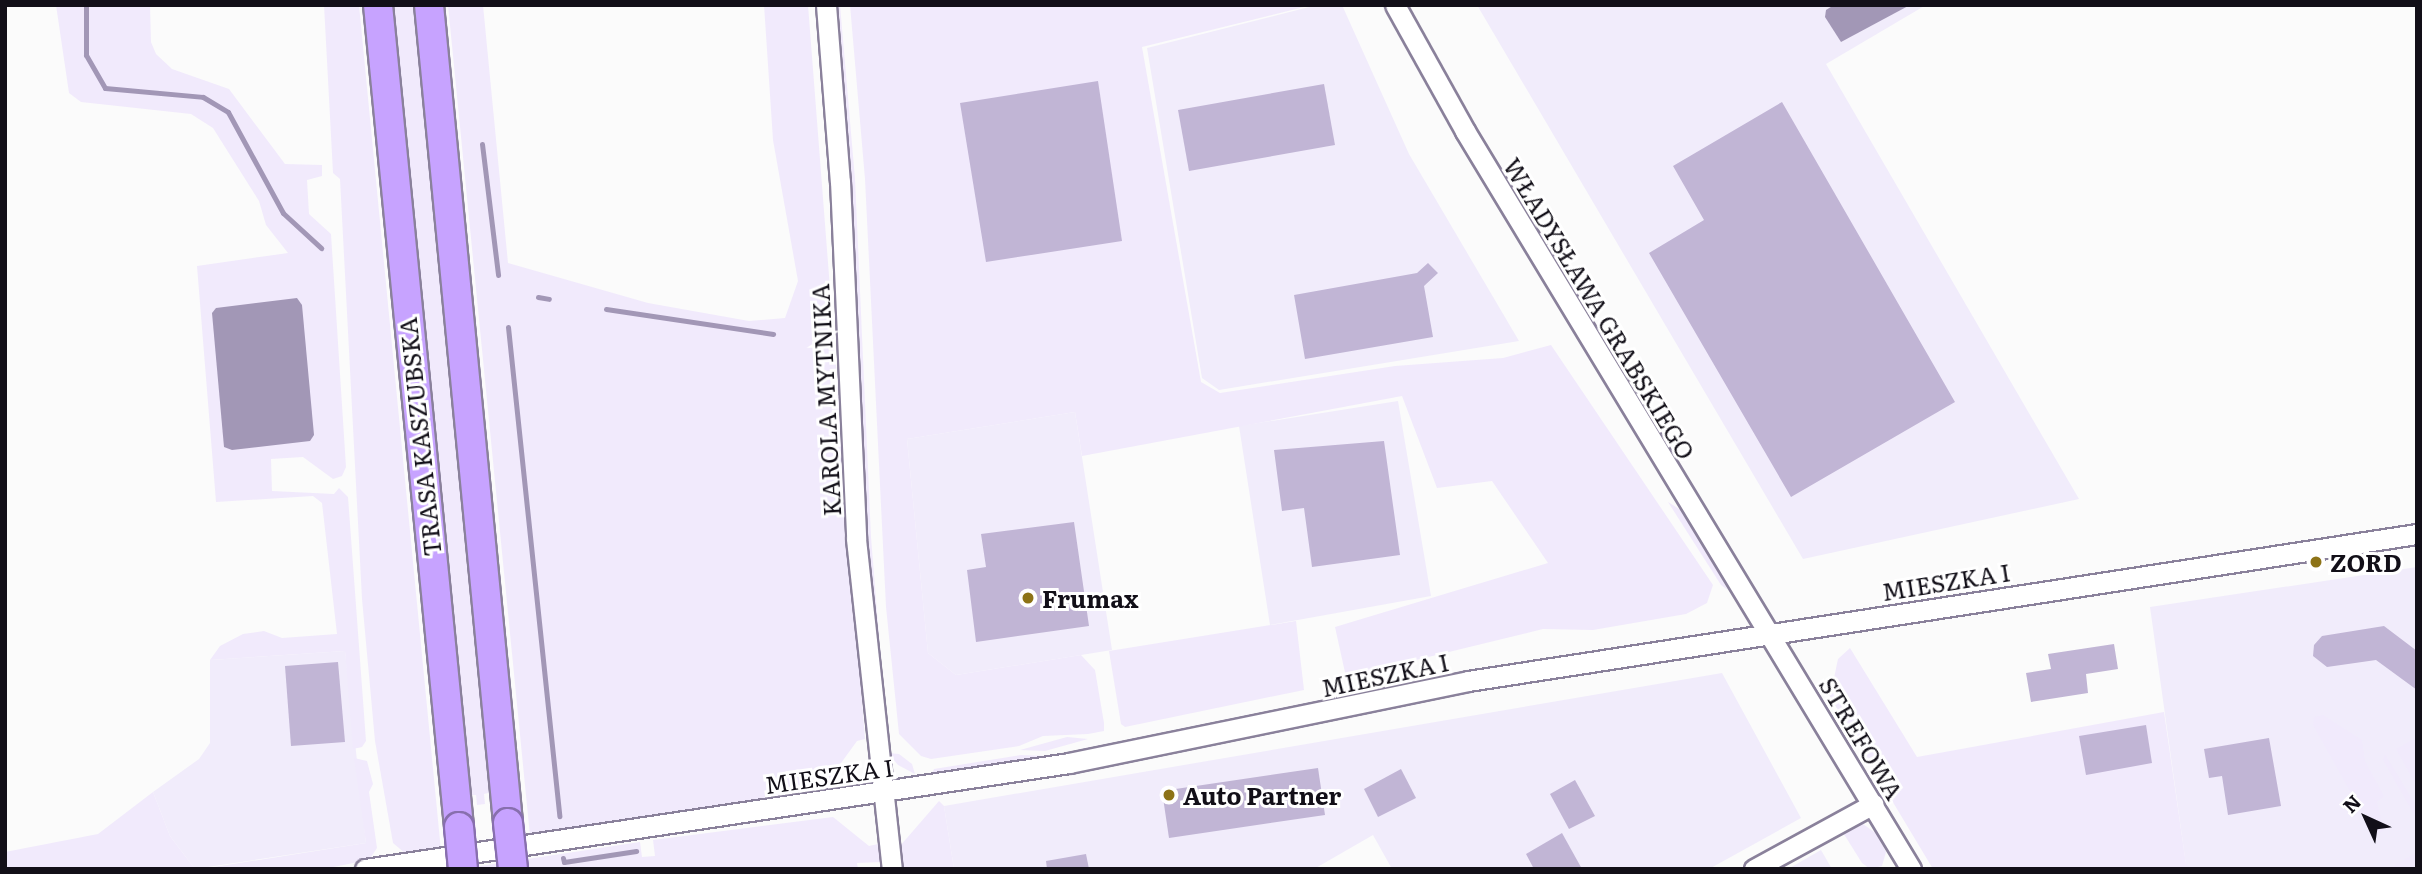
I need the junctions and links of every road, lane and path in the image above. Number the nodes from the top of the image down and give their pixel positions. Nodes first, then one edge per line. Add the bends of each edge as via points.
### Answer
1 (378, 5) edge
2 (429, 5) edge
3 (825, 5) edge
4 (1395, 5) edge
5 (2417, 534) edge
6 (1768, 633) junction
7 (881, 792) junction
8 (1873, 804) junction
9 (365, 869) edge
10 (463, 869) edge
11 (513, 869) edge
12 (892, 869) edge
13 (1754, 869) edge
14 (1911, 869) edge

1 - 10 highway, TRASA KASZUBSKA, bridge
2 - 11 highway, TRASA KASZUBSKA, bridge
3 - 7 street, KAROLA MYTNIKA via 841,181 856,538
4 - 6 street, WŁADYSŁAWA GRABSKIEGO via 1465,131
5 - 6 street, MIESZKA I
6 - 7 street, MIESZKA I via 1468,681 1195,741
6 - 8 street, STREFOWA
7 - 9 street, MIESZKA I
7 - 12 street, KAROLA MYTNIKA
8 - 13 street
8 - 14 street, STREFOWA

